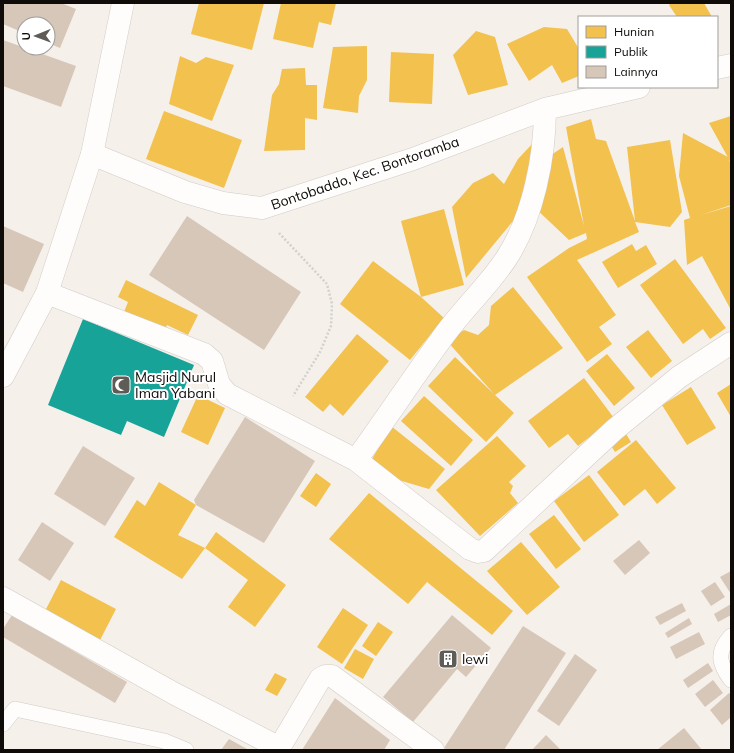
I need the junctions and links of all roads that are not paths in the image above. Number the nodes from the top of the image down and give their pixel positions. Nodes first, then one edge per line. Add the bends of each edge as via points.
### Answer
1 (120, 4) edge
2 (731, 65) edge
3 (718, 68) edge
4 (635, 88) edge
5 (545, 109) junction
6 (92, 154) junction
7 (47, 293) junction
8 (731, 343) edge
9 (3, 376) edge
10 (356, 460) junction
11 (3, 598) edge
12 (731, 636) edge
13 (731, 680) edge
14 (3, 724) edge
15 (163, 746) edge
16 (186, 750) edge
17 (433, 750) edge

1 - 6 street
2 - 3 street
4 - 5 street, Bontobaddo, Kec. Bontoramba
5 - 6 street, Bontobaddo, Kec. Bontoramba via 413,159 262,208 223,203 185,192
5 - 10 street via 545,132 540,162 527,216 517,241 445,334
6 - 7 street
7 - 9 street
7 - 10 street via 204,354 212,361 219,384 227,394
8 - 10 street via 679,377 614,430 484,551 470,549
11 - 17 street via 276,746 281,745 320,679 332,676
12 - 13 lane via 720,654 722,668
14 - 15 lane via 15,710
15 - 16 lane

